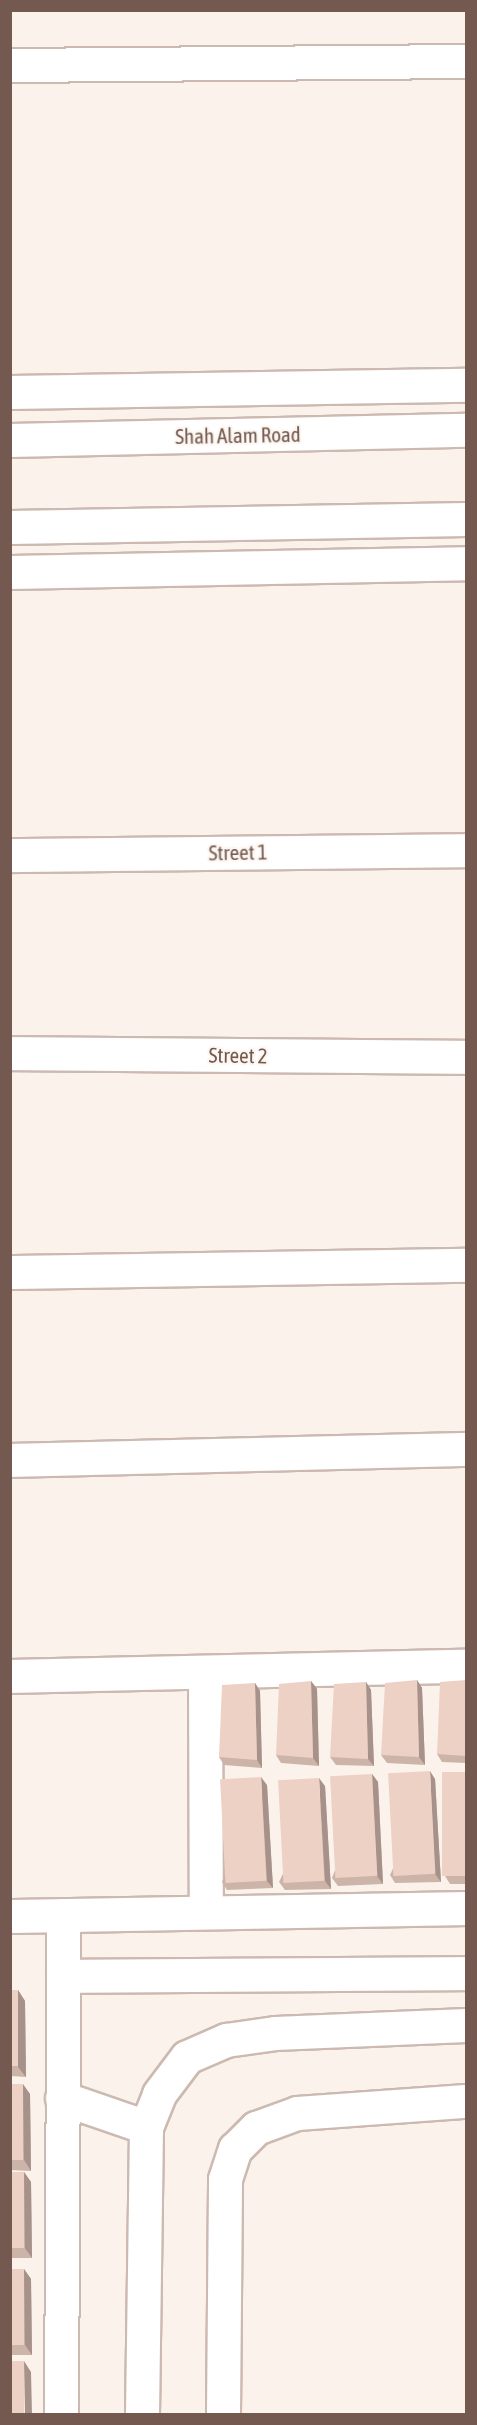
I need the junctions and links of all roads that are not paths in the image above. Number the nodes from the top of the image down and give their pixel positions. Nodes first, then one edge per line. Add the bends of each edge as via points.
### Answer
1 (466, 61) edge
2 (10, 65) edge
3 (466, 385) edge
4 (10, 392) edge
5 (466, 430) edge
6 (10, 440) edge
7 (466, 519) edge
8 (10, 527) edge
9 (466, 563) edge
10 (10, 572) edge
11 (466, 850) edge
12 (10, 855) edge
13 (10, 1053) edge
14 (466, 1057) edge
15 (466, 1265) edge
16 (10, 1272) edge
17 (466, 1449) edge
18 (10, 1460) edge
19 (466, 1666) edge
20 (205, 1672) junction
21 (10, 1676) edge
22 (466, 1908) edge
23 (206, 1910) junction
24 (64, 1915) junction
25 (10, 1916) edge
26 (466, 1973) edge
27 (63, 1976) junction
28 (466, 2025) edge
29 (62, 2098) junction
30 (466, 2101) edge
31 (146, 2127) junction
32 (61, 2415) edge
33 (142, 2415) edge
34 (223, 2415) edge

1 - 2 street
3 - 4 street
5 - 6 street, Shah Alam Road
7 - 8 street
9 - 10 street
11 - 12 street, Street 1
13 - 14 street, Street 2
15 - 16 street
17 - 18 street
19 - 20 street
20 - 21 street
20 - 23 street
22 - 23 street
23 - 24 street
24 - 25 street
24 - 27 street
26 - 27 street
27 - 29 street
28 - 31 street via 275,2033 226,2040 187,2057 159,2094
29 - 31 street
29 - 32 street
30 - 34 street via 297,2113 256,2128 236,2149 225,2179
31 - 33 street

